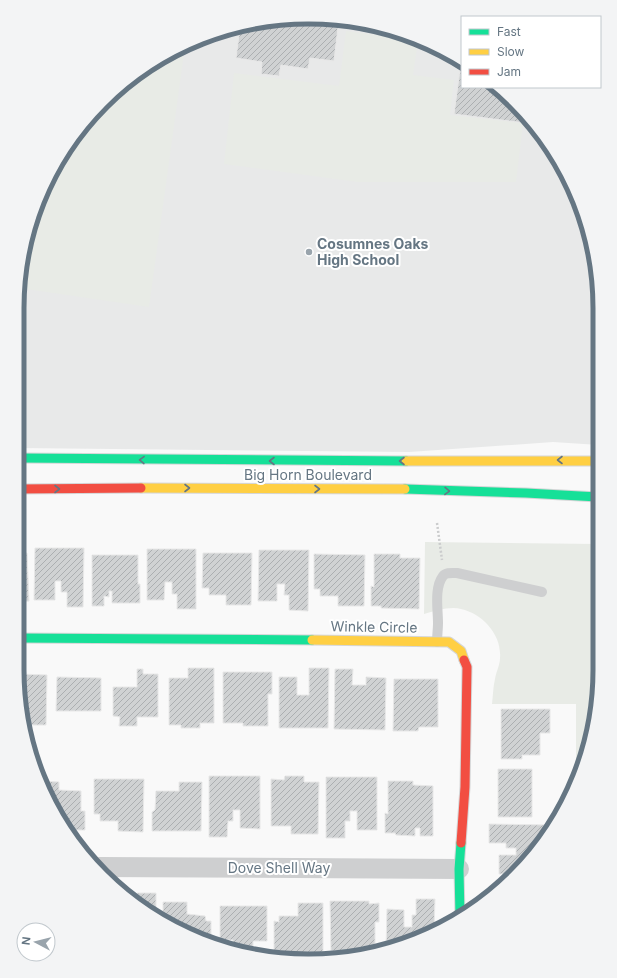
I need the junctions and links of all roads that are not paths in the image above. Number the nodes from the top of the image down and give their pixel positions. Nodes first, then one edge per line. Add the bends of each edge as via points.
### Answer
1 (24, 458) edge
2 (593, 461) edge
3 (24, 489) edge
4 (593, 497) edge
5 (542, 592) dead end
6 (24, 638) edge
7 (437, 642) junction
8 (104, 867) edge
9 (459, 869) junction
10 (460, 910) edge

2 -> 1 main road, Big Horn Boulevard
3 -> 4 main road, Big Horn Boulevard via 378,490
5 - 7 lane via 450,572 440,581 438,591
6 - 7 main road, Winkle Circle
7 - 9 main road, Winkle Circle via 450,642 461,651 467,667 465,787
8 - 9 street, Dove Shell Way
9 - 10 main road, Winkle Circle

